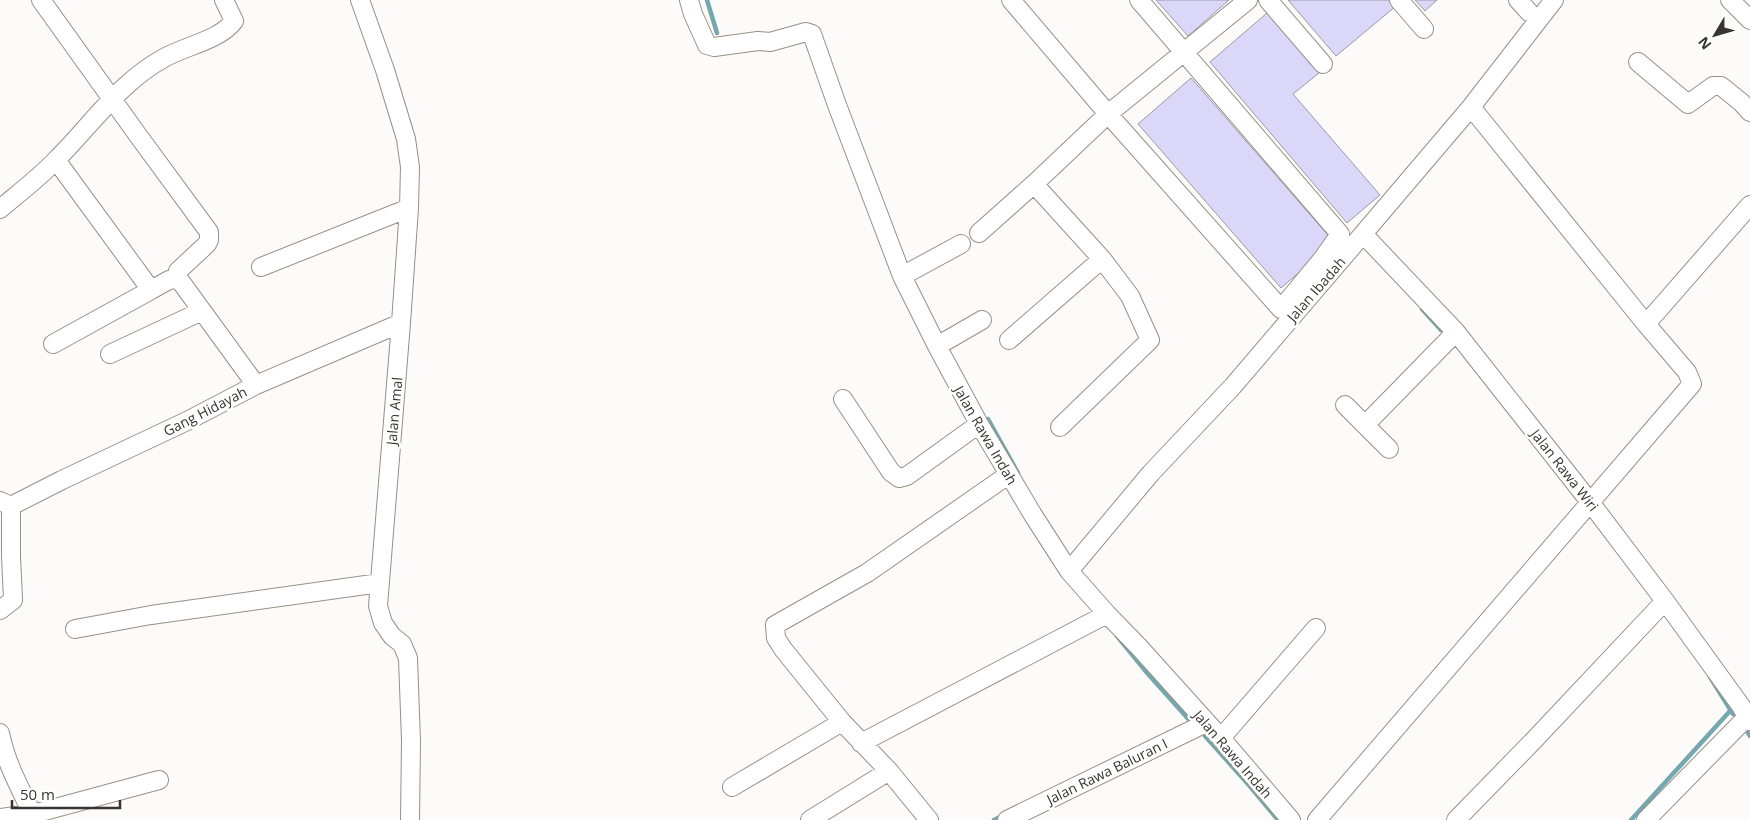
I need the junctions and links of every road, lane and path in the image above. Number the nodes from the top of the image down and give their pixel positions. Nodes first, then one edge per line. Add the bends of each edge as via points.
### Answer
1 (41, 0) edge
2 (224, 0) edge
3 (360, 0) edge
4 (689, 0) edge
5 (1011, 0) edge
6 (1139, 0) edge
7 (1248, 0) edge
8 (1268, 0) edge
9 (1399, 0) edge
10 (1554, 0) edge
11 (1730, 0) edge
12 (1750, 20) edge
13 (1424, 29) dead end
14 (1184, 52) junction
15 (1638, 62) dead end
16 (1323, 64) dead end
17 (112, 99) junction
18 (1471, 107) junction
19 (1750, 112) edge
20 (1108, 114) junction
21 (56, 160) junction
22 (1034, 184) junction
23 (1750, 205) edge
24 (409, 208) junction
25 (0, 209) edge
26 (979, 233) dead end
27 (1363, 234) junction
28 (961, 244) dead end
29 (1102, 259) junction
30 (262, 267) dead end
31 (902, 276) junction
32 (176, 279) junction
33 (151, 290) junction
34 (202, 311) junction
35 (982, 320) dead end
36 (401, 322) junction
37 (1646, 324) junction
38 (1456, 332) junction
39 (1009, 340) dead end
40 (53, 344) dead end
41 (937, 346) junction
42 (110, 354) dead end
43 (256, 385) junction
44 (843, 399) dead end
45 (1345, 405) dead end
46 (979, 424) junction
47 (1365, 425) junction
48 (1060, 427) dead end
49 (1389, 449) dead end
50 (1008, 475) junction
51 (1590, 502) junction
52 (6, 503) edge
53 (1069, 570) junction
54 (380, 583) junction
55 (1665, 601) junction
56 (0, 610) edge
57 (1106, 614) junction
58 (1316, 628) dead end
59 (75, 629) dead end
60 (1747, 710) edge
61 (842, 722) junction
62 (1206, 723) junction
63 (0, 733) edge
64 (1221, 738) junction
65 (861, 743) junction
66 (889, 771) junction
67 (159, 780) dead end
68 (732, 788) dead end
69 (36, 815) edge
70 (0, 818) edge
71 (410, 820) edge
72 (810, 820) edge
73 (929, 820) edge
74 (1008, 820) edge
75 (1291, 820) edge
76 (1317, 820) edge
77 (1456, 820) edge
78 (1646, 820) edge

1 - 17 street
2 - 17 street via 234,21 230,27 165,57 132,79
3 - 24 street, Jalan Amal via 406,139 410,167
4 - 31 street, Jalan Rawa Indah via 708,45 714,47 770,42 806,32 812,34
5 - 20 street
6 - 14 street
7 - 14 street
8 - 16 street
9 - 13 street
10 - 18 street, Jalan Ibadah
11 - 12 street
14 - 20 street
14 - 20 street via 1340,234 1281,309
15 - 19 street via 1688,104 1713,86 1721,86
17 - 21 street
17 - 32 street via 209,232 207,244 178,271
18 - 27 street, Jalan Ibadah
18 - 37 street
20 - 22 street
21 - 25 street
21 - 33 street
22 - 26 street
22 - 29 street
23 - 37 street
24 - 30 street
24 - 36 street, Jalan Amal
27 - 38 street, Jalan Rawa Wiri
27 - 53 street, Jalan Ibadah
28 - 31 street
29 - 39 street
29 - 48 street via 1130,296 1150,340
31 - 41 street, Jalan Rawa Indah
32 - 33 street
32 - 34 street
33 - 40 street
34 - 42 street
34 - 43 street
35 - 41 street
36 - 43 street, Gang Hidayah
36 - 54 street, Jalan Amal
37 - 51 street via 1687,372 1692,384
38 - 47 street
38 - 51 street, Jalan Rawa Wiri
41 - 46 street, Jalan Rawa Indah
43 - 52 street, Gang Hidayah via 187,421
44 - 46 street via 891,472 899,478 907,476
45 - 47 street
46 - 50 street, Jalan Rawa Indah
47 - 49 street
50 - 53 street, Jalan Rawa Indah
50 - 61 street via 867,573 775,625 776,638 783,649
51 - 55 street, Jalan Rawa Wiri
51 - 76 street
52 - 56 street, Gang Hidayah via 13,600
53 - 57 street, Jalan Rawa Indah
54 - 59 street via 151,615
54 - 71 street, Jalan Amal via 378,606 382,622 402,644 408,658
55 - 60 street, Jalan Rawa Wiri
55 - 77 street
57 - 62 street, Jalan Rawa Indah via 1140,647
57 - 65 street
58 - 64 street
60 - 78 street
61 - 65 street
61 - 68 street
62 - 64 street, Jalan Rawa Indah
62 - 74 street, Jalan Rawa Baluran I
63 - 69 street via 10,769
64 - 75 street, Jalan Rawa Indah
65 - 66 street
66 - 72 street
66 - 73 street
67 - 69 street
69 - 70 street

